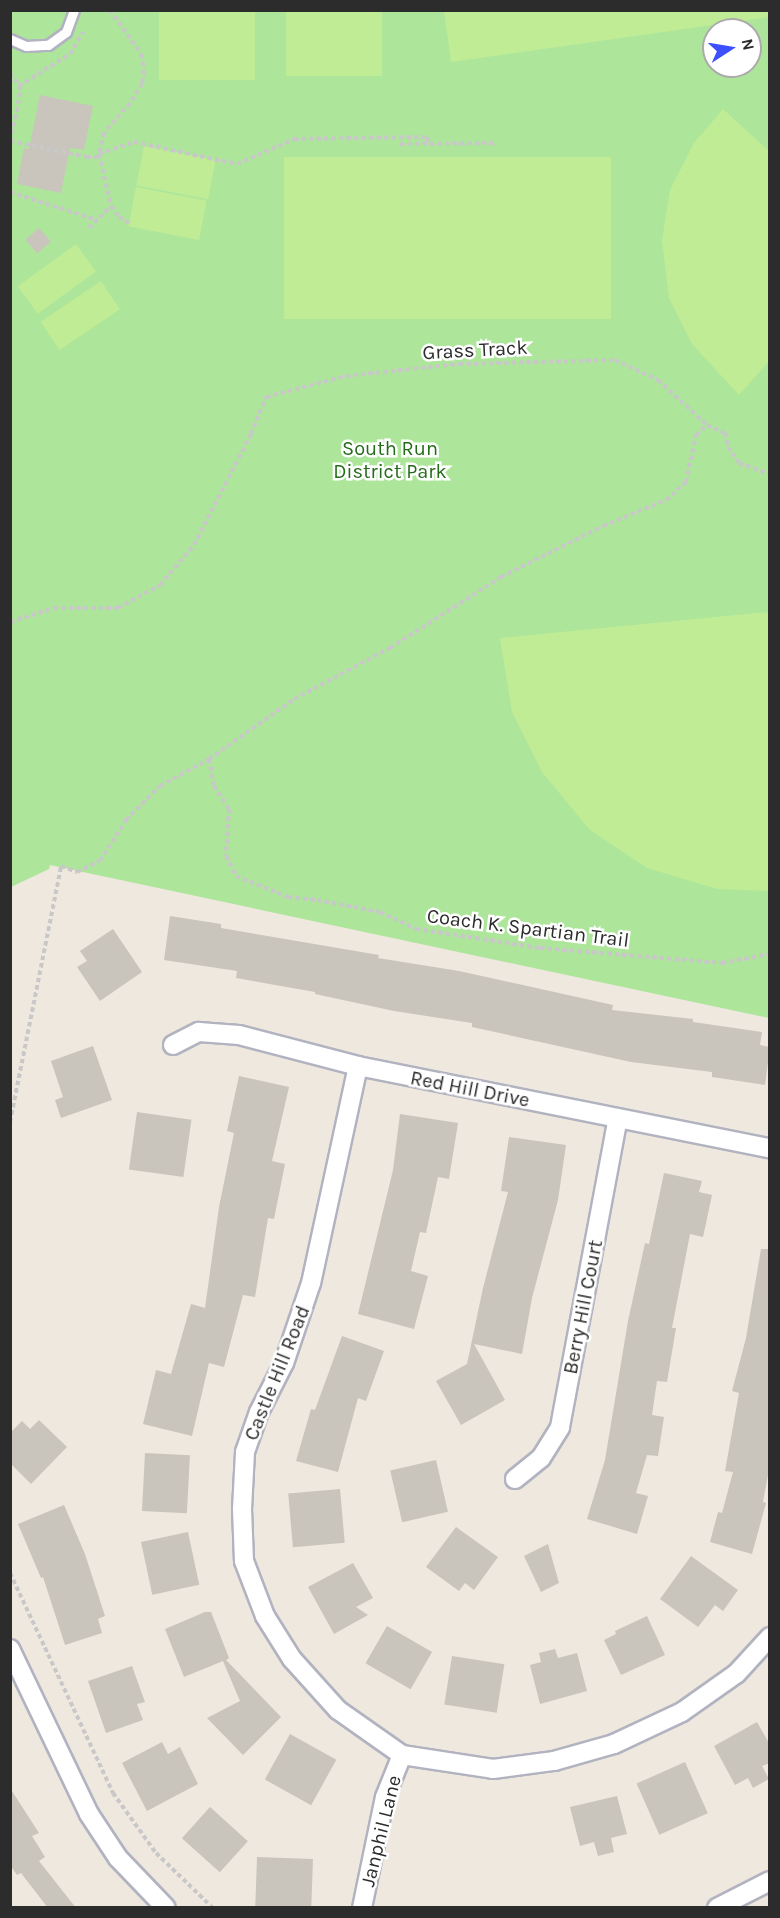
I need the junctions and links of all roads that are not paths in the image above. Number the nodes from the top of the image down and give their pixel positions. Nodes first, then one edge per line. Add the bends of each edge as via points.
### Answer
1 (74, 10) edge
2 (10, 39) edge
3 (173, 1045) dead end
4 (358, 1066) junction
5 (618, 1118) junction
6 (770, 1148) edge
7 (515, 1479) dead end
8 (770, 1637) edge
9 (10, 1649) edge
10 (18, 1685) edge
11 (402, 1755) junction
12 (770, 1881) edge
13 (166, 1908) edge
14 (362, 1908) edge
15 (717, 1908) edge

1 - 2 lane via 66,32 48,45 26,46
3 - 4 street, Red Hill Drive via 199,1032 239,1035
4 - 5 street, Red Hill Drive
4 - 11 street, Castle Hill Road via 311,1283 284,1363 259,1412 245,1452 244,1561 265,1616 292,1659 338,1710
5 - 6 street, Red Hill Drive
5 - 7 street, Berry Hill Court via 560,1427 541,1458
8 - 11 street, Castle Hill Road via 737,1673 691,1705 614,1744 554,1761 493,1769
9 - 10 street
10 - 13 street via 89,1814 118,1858
11 - 14 street, Janphil Lane via 385,1797
12 - 15 street

